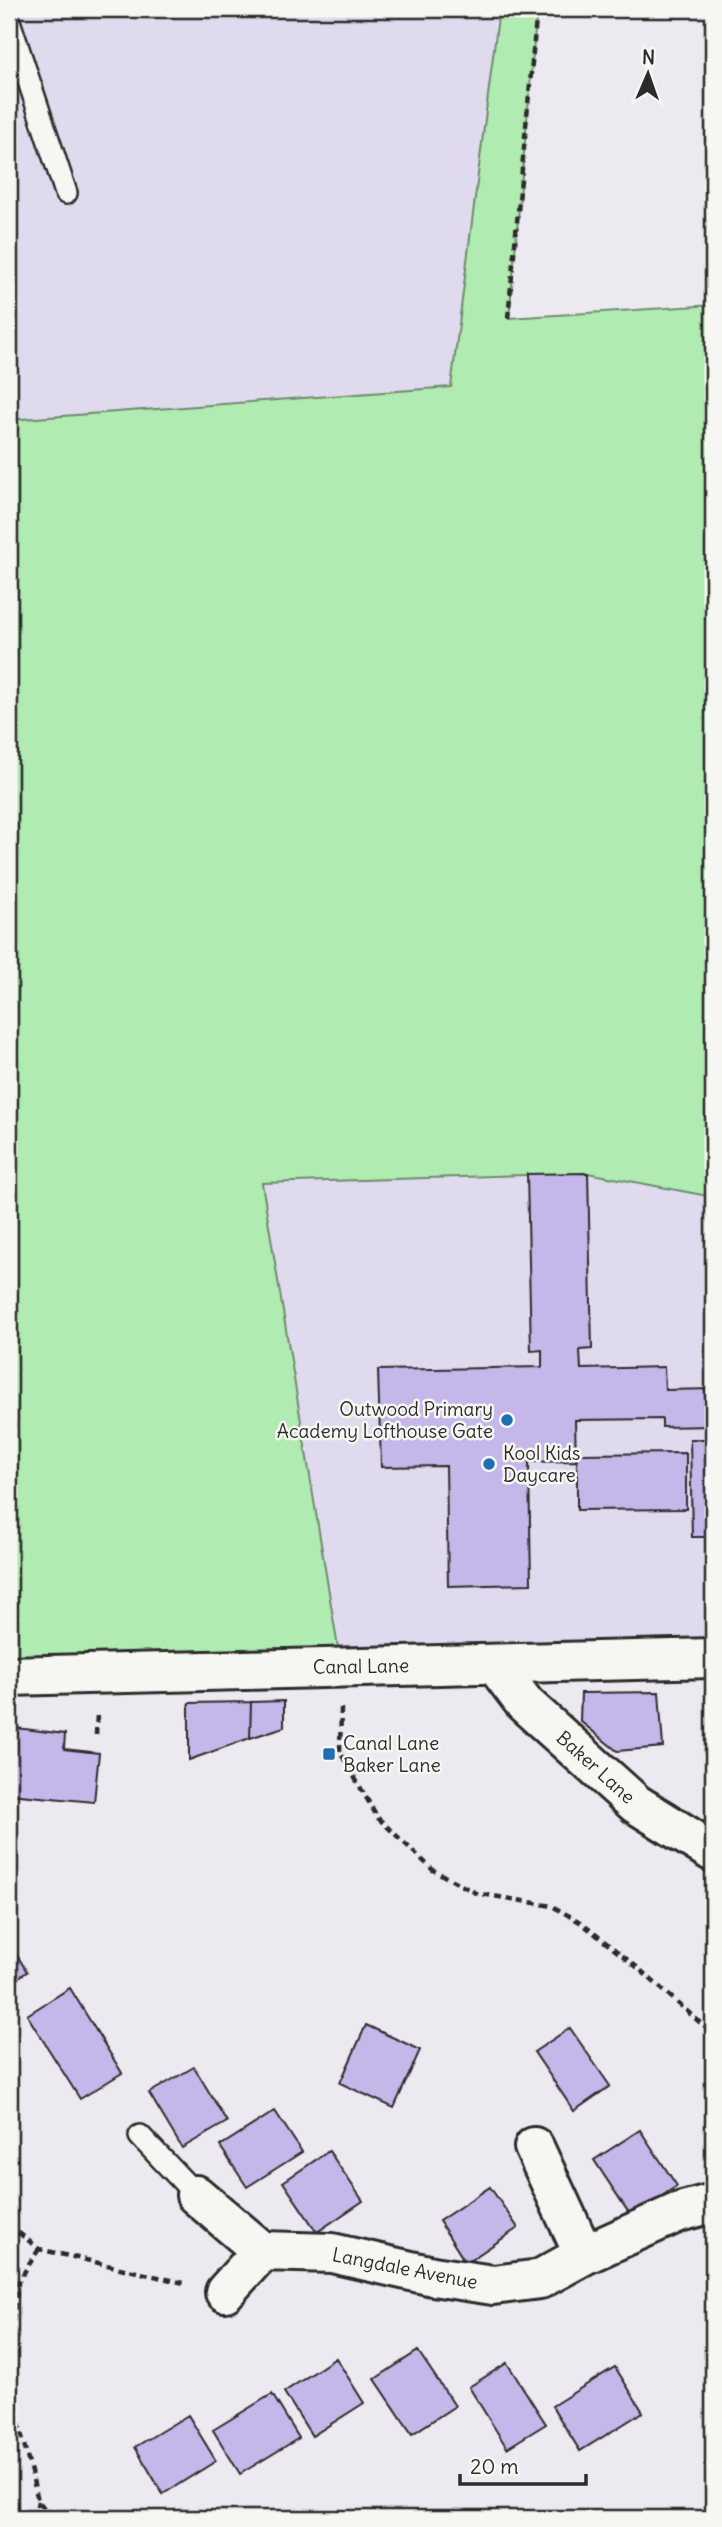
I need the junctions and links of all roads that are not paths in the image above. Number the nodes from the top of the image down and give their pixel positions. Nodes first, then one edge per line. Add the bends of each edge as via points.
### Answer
1 (9, 21) edge
2 (66, 193) dead end
3 (713, 1658) edge
4 (495, 1664) junction
5 (9, 1676) edge
6 (713, 1852) edge
7 (141, 2136) dead end
8 (534, 2147) dead end
9 (196, 2196) joint
10 (713, 2203) edge
11 (262, 2251) junction
12 (584, 2255) junction
13 (225, 2292) road end

1 - 2 lane
3 - 4 street, Canal Lane
4 - 5 street, Canal Lane
4 - 6 street, Baker Lane via 525,1703 636,1804
7 - 9 lane
8 - 12 street
9 - 11 street
10 - 12 street, Langdale Avenue via 679,2212
11 - 12 street, Langdale Avenue via 332,2253 493,2285 540,2280
11 - 13 street

